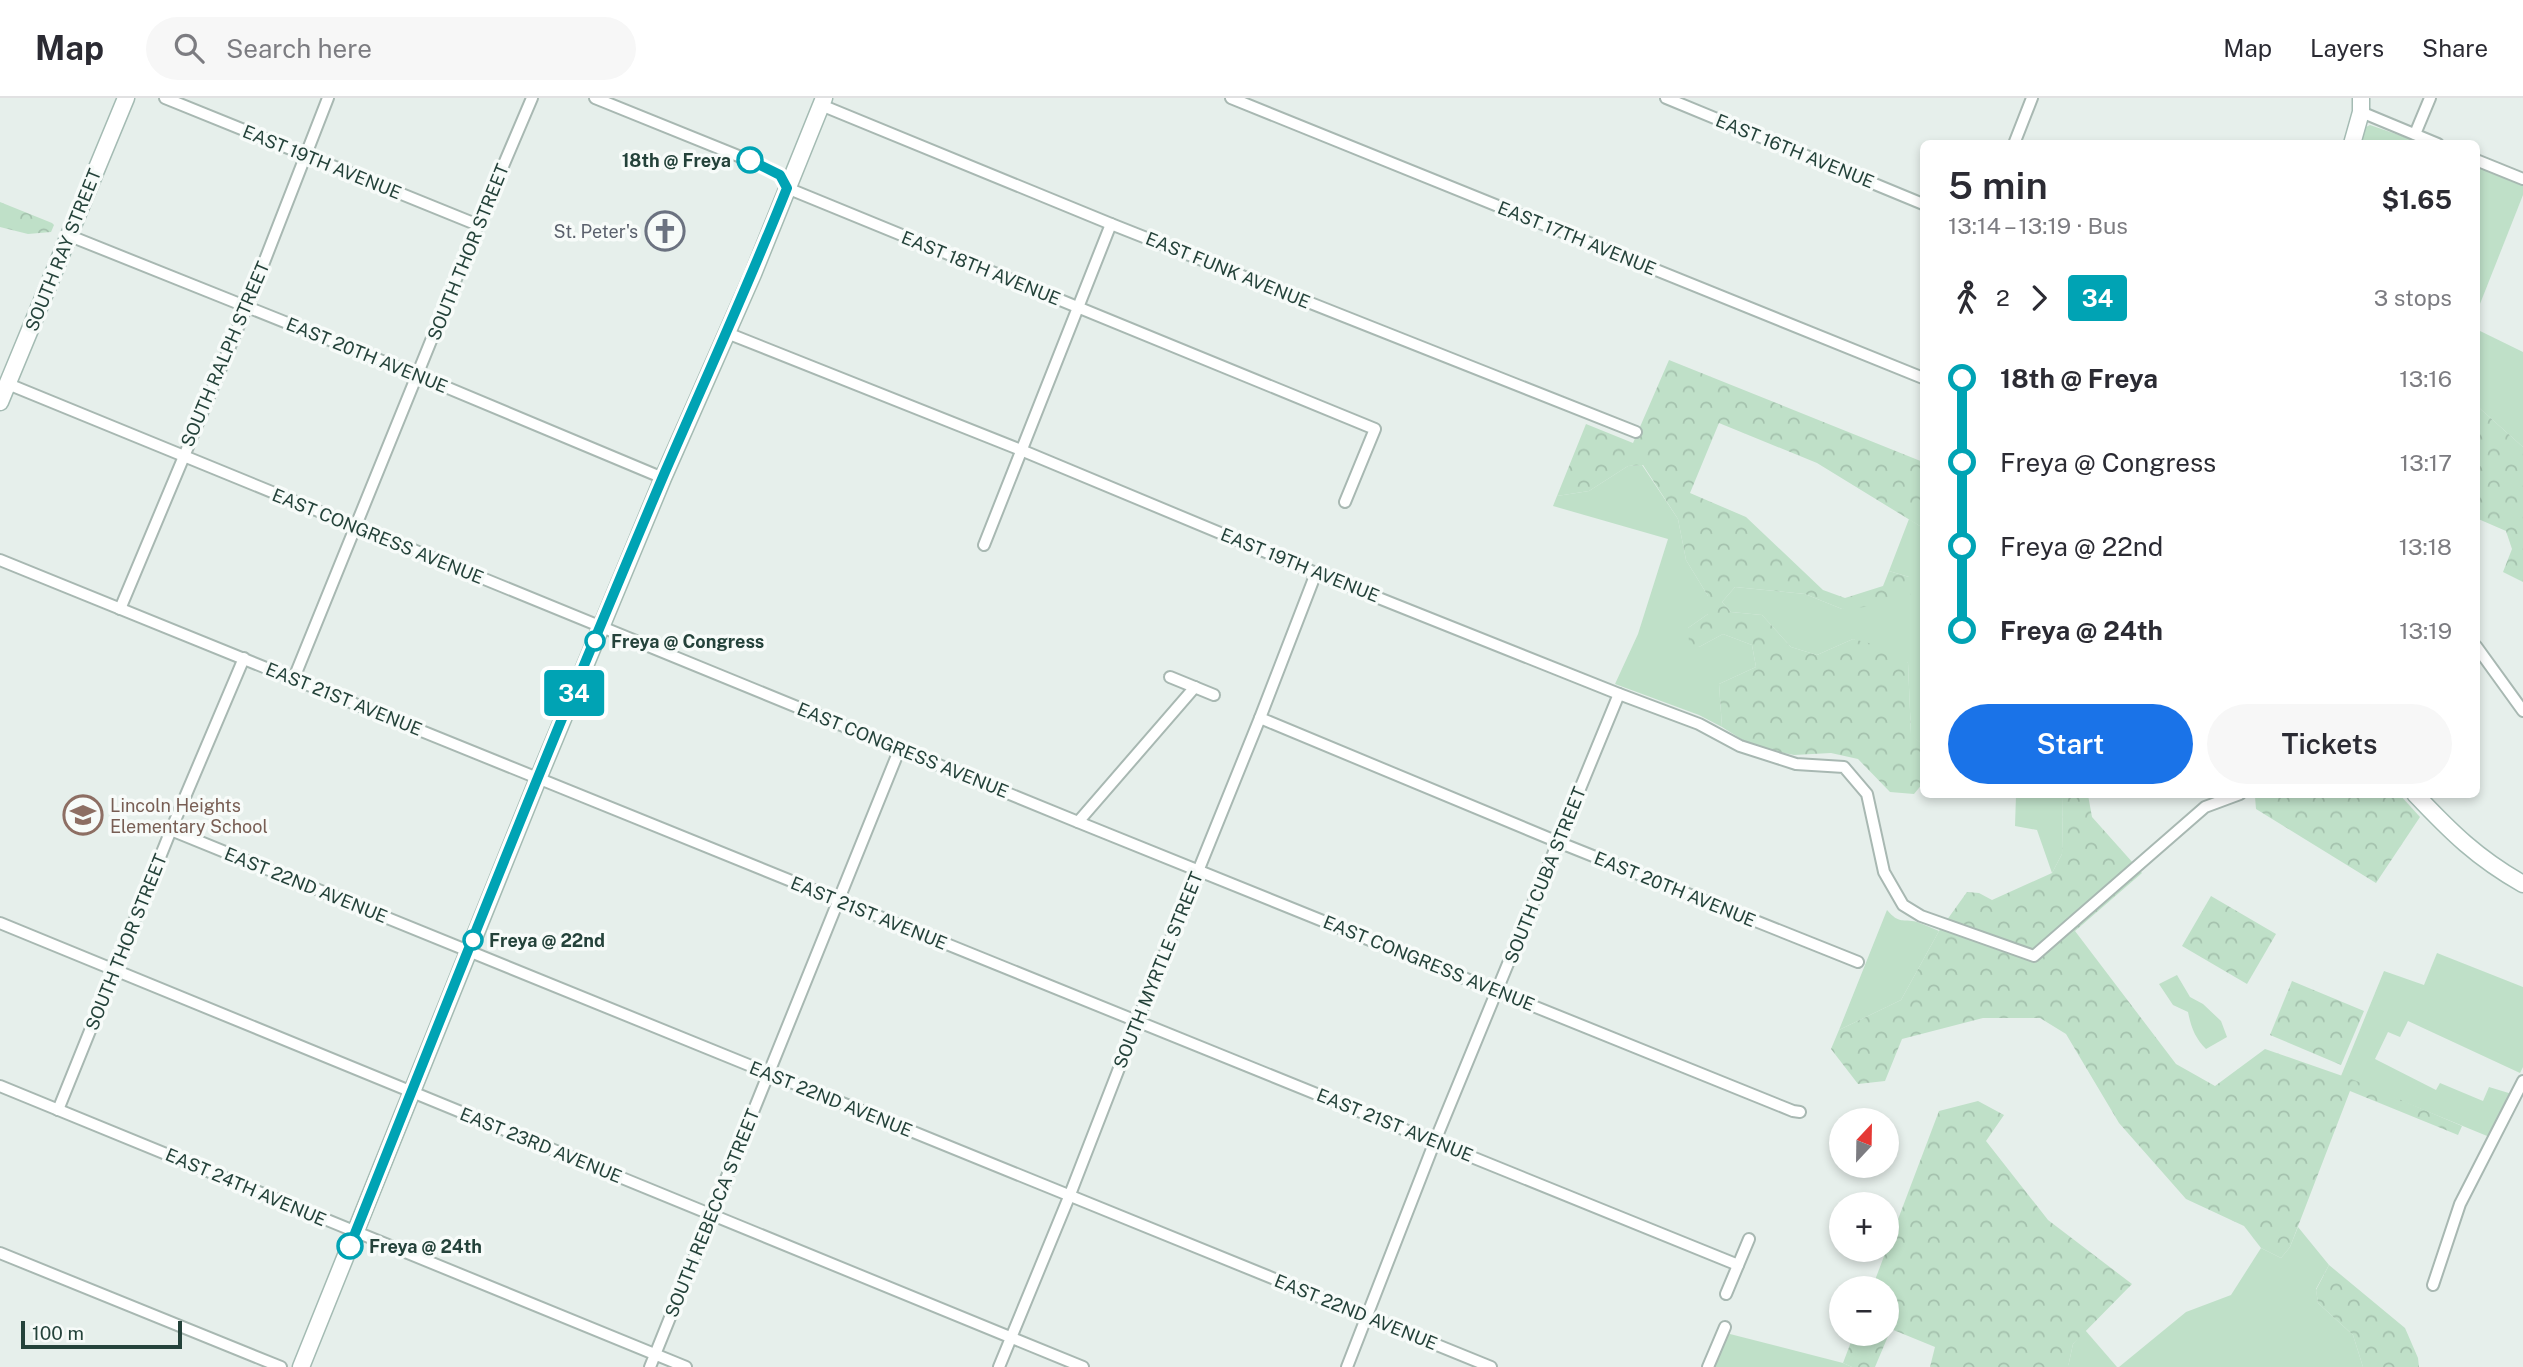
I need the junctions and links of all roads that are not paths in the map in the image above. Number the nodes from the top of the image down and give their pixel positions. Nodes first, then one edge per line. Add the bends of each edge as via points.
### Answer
1 (126, 98) edge
2 (165, 98) edge
3 (328, 98) edge
4 (532, 98) edge
5 (595, 98) edge
6 (1231, 98) edge
7 (1666, 98) edge
8 (2032, 98) edge
9 (2430, 98) edge
10 (823, 101) edge
11 (2361, 105) edge
12 (2415, 134) junction
13 (2016, 140) edge
14 (2353, 140) edge
15 (2429, 140) edge
16 (304, 155) junction
17 (2480, 161) edge
18 (2523, 179) edge
19 (787, 188) junction
20 (1920, 203) edge
21 (1111, 224) junction
22 (478, 225) junction
23 (70, 236) junction
24 (247, 306) junction
25 (1078, 307) junction
26 (727, 333) junction
27 (418, 375) junction
28 (1920, 377) edge
29 (8, 384) junction
30 (0, 402) edge
31 (1636, 432) dead end
32 (1021, 450) junction
33 (183, 456) junction
34 (663, 478) junction
35 (1345, 502) dead end
36 (356, 527) junction
37 (984, 544) dead end
38 (0, 559) edge
39 (1316, 573) junction
40 (120, 609) junction
41 (601, 627) junction
42 (2480, 652) edge
43 (244, 658) junction
44 (1170, 677) dead end
45 (294, 678) junction
46 (1195, 687) junction
47 (1619, 694) junction
48 (1214, 695) dead end
49 (2523, 711) edge
50 (1260, 718) junction
51 (900, 748) junction
52 (538, 779) junction
53 (2229, 798) edge
54 (2419, 798) edge
55 (1078, 822) junction
56 (172, 830) junction
57 (1558, 842) junction
58 (1198, 870) junction
59 (2523, 884) edge
60 (839, 900) junction
61 (0, 923) edge
62 (469, 952) junction
63 (1858, 962) dead end
64 (116, 970) junction
65 (1498, 991) junction
66 (1137, 1022) junction
67 (769, 1073) junction
68 (2523, 1081) edge
69 (0, 1086) edge
70 (412, 1092) junction
71 (58, 1110) junction
72 (1800, 1112) dead end
73 (1435, 1141) junction
74 (1069, 1197) junction
75 (711, 1214) junction
76 (355, 1233) junction
77 (1749, 1239) dead end
78 (0, 1254) edge
79 (1738, 1265) junction
80 (2433, 1285) dead end
81 (1726, 1294) dead end
82 (1368, 1316) junction
83 (1725, 1327) dead end
84 (1010, 1338) junction
85 (655, 1354) junction
86 (281, 1367) edge
87 (301, 1367) edge
88 (650, 1367) edge
89 (686, 1367) edge
90 (999, 1367) edge
91 (1083, 1367) edge
92 (1347, 1367) edge
93 (1491, 1367) edge
94 (1708, 1367) edge

1 - 23 main road, SOUTH RAY STREET
2 - 16 street, EAST 19TH AVENUE
3 - 16 street, SOUTH RALPH STREET
4 - 22 street, SOUTH THOR STREET
5 - 19 street, EAST 18TH AVENUE via 768,168 780,175
6 - 28 street, EAST 17TH AVENUE
7 - 20 street, EAST 16TH AVENUE
8 - 13 street
9 - 12 street
10 - 19 main road
10 - 21 street, EAST FUNK AVENUE
11 - 12 street
11 - 14 main road
12 - 15 street
16 - 22 street, EAST 19TH AVENUE
16 - 24 street, SOUTH RALPH STREET
17 - 18 street
19 - 25 street, EAST 18TH AVENUE
19 - 26 main road
21 - 25 street
21 - 31 street, EAST FUNK AVENUE
22 - 27 street, SOUTH THOR STREET
23 - 24 street, EAST 20TH AVENUE
23 - 29 main road, SOUTH RAY STREET
24 - 27 street, EAST 20TH AVENUE
24 - 33 street, SOUTH RALPH STREET
25 - 32 street
25 - 35 street, EAST 18TH AVENUE via 1375,429
26 - 32 street, EAST 19TH AVENUE
26 - 34 main road
27 - 34 street, EAST 20TH AVENUE
27 - 36 street, SOUTH THOR STREET
29 - 30 main road, SOUTH RAY STREET
29 - 33 street, EAST CONGRESS AVENUE
32 - 37 street
32 - 39 street, EAST 19TH AVENUE
33 - 36 street, EAST CONGRESS AVENUE
33 - 40 street, SOUTH RALPH STREET
34 - 41 main road
36 - 41 street, EAST CONGRESS AVENUE
36 - 45 street, SOUTH THOR STREET
38 - 40 street, EAST 21ST AVENUE
39 - 47 street, EAST 19TH AVENUE
39 - 50 street, SOUTH MYRTLE STREET
40 - 43 street, EAST 21ST AVENUE
41 - 51 street, EAST CONGRESS AVENUE
41 - 52 main road
42 - 49 street
43 - 45 street, EAST 21ST AVENUE
43 - 56 street, SOUTH THOR STREET
44 - 46 street
45 - 52 street, EAST 21ST AVENUE
46 - 48 street
46 - 55 street
47 - 53 street, EAST 19TH AVENUE via 1699,724 1751,750 1796,764 1844,767 1867,794 1884,872 1903,905 1921,916 2034,957 2205,807
47 - 57 street, SOUTH CUBA STREET
50 - 57 street, EAST 20TH AVENUE
50 - 58 street, SOUTH MYRTLE STREET
51 - 55 street, EAST CONGRESS AVENUE
51 - 60 street, SOUTH REBECCA STREET
52 - 60 street, EAST 21ST AVENUE
52 - 62 main road
54 - 59 main road via 2453,835
55 - 58 street, EAST CONGRESS AVENUE
56 - 62 street, EAST 22ND AVENUE
56 - 64 street, SOUTH THOR STREET
57 - 63 street, EAST 20TH AVENUE
57 - 65 street, SOUTH CUBA STREET
58 - 65 street, EAST CONGRESS AVENUE
58 - 66 street, SOUTH MYRTLE STREET
60 - 66 street, EAST 21ST AVENUE
60 - 67 street, SOUTH REBECCA STREET
61 - 64 street, EAST 23RD AVENUE
62 - 67 street, EAST 22ND AVENUE
62 - 70 main road
64 - 70 street, EAST 23RD AVENUE
64 - 71 street, SOUTH THOR STREET
65 - 72 street, EAST CONGRESS AVENUE
65 - 73 street, SOUTH CUBA STREET
66 - 73 street, EAST 21ST AVENUE
66 - 74 street, SOUTH MYRTLE STREET
67 - 74 street, EAST 22ND AVENUE
67 - 75 street, SOUTH REBECCA STREET
68 - 80 street via 2460,1204
69 - 71 street, EAST 24TH AVENUE
70 - 75 street, EAST 23RD AVENUE
70 - 76 main road
71 - 76 street, EAST 24TH AVENUE
73 - 79 street, EAST 21ST AVENUE
73 - 82 street, SOUTH CUBA STREET
74 - 82 street, EAST 22ND AVENUE
74 - 84 street, SOUTH MYRTLE STREET
75 - 84 street, EAST 23RD AVENUE
75 - 85 street, SOUTH REBECCA STREET
76 - 85 street, EAST 24TH AVENUE
76 - 87 main road
77 - 79 street
78 - 86 street
79 - 81 street
82 - 92 street, SOUTH CUBA STREET
82 - 93 street, EAST 22ND AVENUE
83 - 94 street
84 - 90 street, SOUTH MYRTLE STREET
84 - 91 street, EAST 23RD AVENUE
85 - 88 street, SOUTH REBECCA STREET
85 - 89 street, EAST 24TH AVENUE

